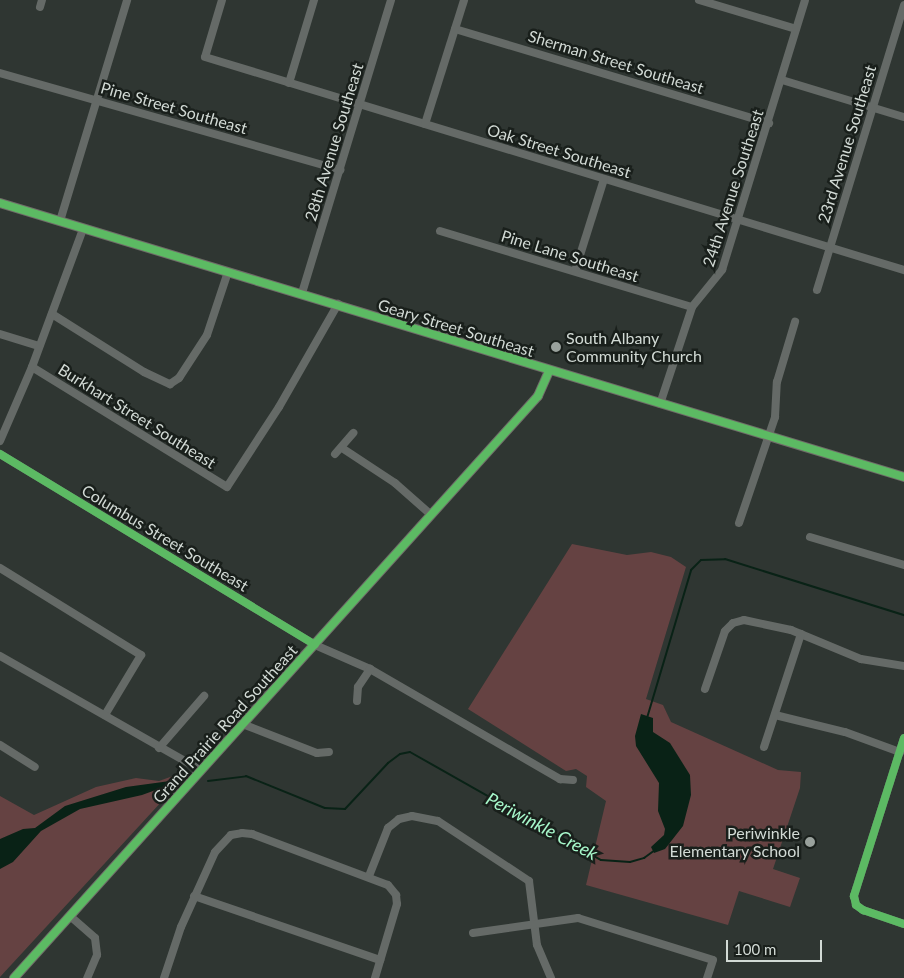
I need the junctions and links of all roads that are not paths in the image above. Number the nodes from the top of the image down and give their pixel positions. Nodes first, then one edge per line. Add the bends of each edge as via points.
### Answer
1 (127, 0) edge
2 (222, 0) edge
3 (314, 0) edge
4 (391, 0) edge
5 (464, 0) edge
6 (699, 0) edge
7 (805, 0) edge
8 (904, 5) edge
9 (455, 29) junction
10 (796, 29) junction
11 (0, 73) edge
12 (782, 80) junction
13 (289, 83) junction
14 (97, 100) junction
15 (360, 104) junction
16 (873, 108) junction
17 (904, 117) edge
18 (769, 123) junction
19 (425, 124) junction
20 (340, 170) junction
21 (604, 179) junction
22 (0, 203) edge
23 (739, 220) junction
24 (60, 221) junction
25 (83, 229) junction
26 (440, 232) dead end
27 (830, 248) junction
28 (904, 270) edge
29 (575, 271) junction
30 (228, 272) junction
31 (817, 290) dead end
32 (302, 293) junction
33 (338, 304) junction
34 (692, 307) junction
35 (52, 314) junction
36 (795, 322) dead end
37 (0, 334) edge
38 (39, 346) junction
39 (32, 367) junction
40 (549, 371) junction
41 (660, 404) junction
42 (353, 433) dead end
43 (769, 436) junction
44 (0, 441) edge
45 (342, 448) junction
46 (0, 454) edge
47 (335, 454) dead end
48 (904, 477) edge
49 (429, 513) junction
50 (739, 523) dead end
51 (810, 537) dead end
52 (904, 565) edge
53 (0, 568) edge
54 (801, 634) junction
55 (315, 645) junction
56 (0, 656) edge
57 (904, 666) edge
58 (370, 669) junction
59 (705, 690) dead end
60 (204, 696) dead end
61 (357, 701) dead end
62 (105, 715) junction
63 (775, 715) junction
64 (245, 725) junction
65 (904, 738) edge
66 (0, 745) edge
67 (764, 747) dead end
68 (159, 748) junction
69 (329, 752) dead end
70 (900, 752) junction
71 (35, 767) dead end
72 (201, 770) junction
73 (573, 780) dead end
74 (368, 876) junction
75 (194, 896) junction
76 (70, 916) junction
77 (904, 924) edge
78 (535, 926) junction
79 (473, 933) dead end
80 (380, 960) junction
81 (14, 978) edge
82 (87, 978) edge
83 (166, 978) edge
84 (375, 978) edge
85 (551, 978) edge
86 (707, 978) edge

1 - 14 street
2 - 13 street, Oak Street Southeast via 205,57
3 - 13 street
4 - 15 street, 28th Avenue Southeast
5 - 9 street
6 - 10 street
7 - 10 street, 24th Avenue Southeast
8 - 16 street, 23rd Avenue Southeast
9 - 18 street, Sherman Street Southeast
9 - 19 street
10 - 12 street, 24th Avenue Southeast
11 - 14 street, Pine Street Southeast
12 - 16 street
12 - 18 street, 24th Avenue Southeast
13 - 15 street, Oak Street Southeast
14 - 20 street, Pine Street Southeast
14 - 24 street
15 - 19 street, Oak Street Southeast
15 - 20 street, 28th Avenue Southeast
16 - 17 street
16 - 27 street, 23rd Avenue Southeast
18 - 23 street, 24th Avenue Southeast
19 - 21 street, Oak Street Southeast
20 - 32 street, 28th Avenue Southeast
21 - 23 street, Oak Street Southeast
21 - 29 street
22 - 24 main road, Geary Street Southeast
23 - 27 street, Oak Street Southeast
23 - 34 street, 24th Avenue Southeast via 722,270
24 - 25 main road, Geary Street Southeast
25 - 30 main road, Geary Street Southeast
25 - 35 street
26 - 29 street, Pine Lane Southeast
27 - 28 street, Oak Street Southeast
27 - 31 street, 23rd Avenue Southeast
29 - 34 street, Pine Lane Southeast
30 - 32 main road, Geary Street Southeast
30 - 35 street via 204,341 179,378 170,384 151,376
32 - 33 main road, Geary Street Southeast
33 - 39 street, Burkhart Street Southeast via 279,407 227,487
33 - 40 main road, Geary Street Southeast
34 - 41 street, 24th Avenue Southeast
35 - 38 street
36 - 43 street via 776,382 775,417
37 - 38 street
38 - 39 street
39 - 44 street
40 - 41 main road, Geary Street Southeast
40 - 49 main road, Grand Prairie Road Southeast via 538,396
41 - 43 main road, Geary Street Southeast
42 - 45 street
43 - 48 main road, Geary Street Southeast
43 - 50 street
45 - 47 street
45 - 49 street via 395,483
46 - 55 street, Columbus Street Southeast
49 - 55 main road, Grand Prairie Road Southeast
51 - 52 street
53 - 62 street via 141,655
54 - 57 street via 861,659
54 - 59 street via 756,621 733,623 725,631
54 - 63 street
55 - 58 street, Columbus Street Southeast
55 - 64 main road, Grand Prairie Road Southeast
56 - 62 street
58 - 61 street via 358,687
58 - 73 street, Columbus Street Southeast via 560,779
60 - 68 street
62 - 68 street
63 - 67 street
63 - 70 street via 845,732
64 - 69 street via 317,753
64 - 72 main road, Grand Prairie Road Southeast
65 - 70 street
66 - 71 street
68 - 72 street
70 - 77 street via 854,900 862,910
72 - 76 main road, Grand Prairie Road Southeast
74 - 75 street via 252,834 231,834 215,852
74 - 78 street via 388,828 399,819 412,816 438,821 529,881
74 - 80 street via 388,885 396,895 397,904
75 - 80 street
75 - 83 street
76 - 81 main road, Grand Prairie Road Southeast
76 - 82 street via 95,938 97,955
78 - 79 street
78 - 85 street via 537,945
78 - 86 street via 578,918 713,960
80 - 84 street

